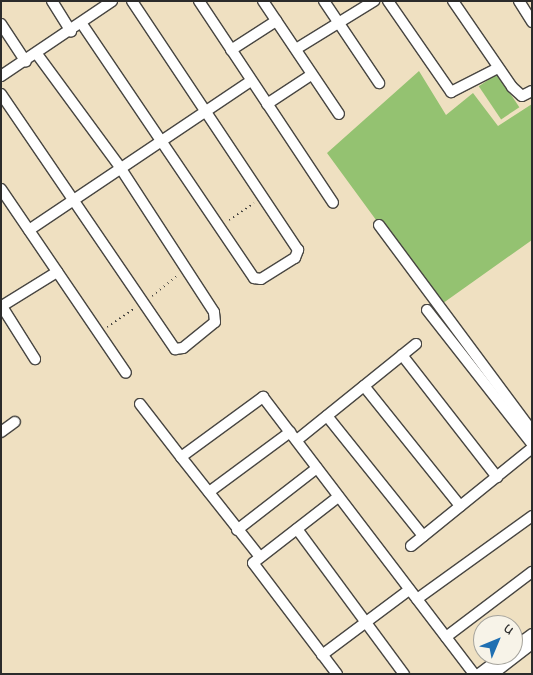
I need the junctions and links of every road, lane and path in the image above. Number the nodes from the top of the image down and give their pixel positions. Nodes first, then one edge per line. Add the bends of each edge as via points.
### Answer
1 (52, 1) edge
2 (112, 1) edge
3 (132, 1) edge
4 (200, 1) edge
5 (263, 1) edge
6 (324, 1) edge
7 (374, 1) edge
8 (388, 1) edge
9 (453, 1) edge
10 (518, 1) edge
11 (531, 20) edge
12 (276, 21) junction
13 (338, 23) junction
14 (1, 24) edge
15 (82, 24) junction
16 (71, 31) junction
17 (296, 49) junction
18 (231, 50) junction
19 (37, 54) junction
20 (26, 62) junction
21 (498, 68) junction
22 (310, 75) junction
23 (1, 76) edge
24 (251, 81) junction
25 (379, 83) dead end
26 (532, 91) edge
27 (1, 94) edge
28 (267, 104) junction
29 (208, 110) junction
30 (339, 114) dead end
31 (162, 140) junction
32 (120, 167) junction
33 (2, 194) edge
34 (76, 197) junction
35 (262, 197) junction
36 (332, 203) dead end
37 (379, 225) dead end
38 (220, 226) junction
39 (29, 230) junction
40 (186, 270) junction
41 (57, 272) junction
42 (141, 304) junction
43 (2, 305) edge
44 (427, 310) dead end
45 (98, 332) junction
46 (416, 344) dead end
47 (402, 355) junction
48 (36, 359) dead end
49 (126, 373) dead end
50 (364, 386) junction
51 (140, 404) dead end
52 (327, 416) junction
53 (15, 422) dead end
54 (532, 431) edge
55 (1, 432) edge
56 (293, 436) junction
57 (532, 444) edge
58 (532, 448) edge
59 (181, 456) junction
60 (317, 468) junction
61 (497, 477) junction
62 (209, 492) junction
63 (338, 497) junction
64 (460, 506) junction
65 (532, 516) edge
66 (296, 529) junction
67 (237, 530) junction
68 (423, 536) junction
69 (412, 546) dead end
70 (260, 557) junction
71 (532, 572) edge
72 (409, 590) junction
73 (417, 599) junction
74 (366, 623) junction
75 (446, 637) junction
76 (532, 644) edge
77 (322, 656) junction
78 (491, 665) edge
79 (337, 674) edge
80 (404, 674) edge
81 (474, 674) edge
82 (479, 674) edge
83 (493, 674) edge

1 - 16 street
2 - 15 street
3 - 29 street
4 - 18 street
5 - 12 street
6 - 13 street
7 - 13 street
8 - 21 street via 451,92
9 - 21 street
10 - 11 street
12 - 17 street
12 - 18 street
13 - 17 street
13 - 25 street
14 - 20 street
15 - 16 street
15 - 31 street
16 - 19 street
17 - 22 street
18 - 24 street
19 - 20 street
19 - 32 street
20 - 23 street
21 - 26 street via 519,94
22 - 28 street
22 - 30 street
24 - 28 street
24 - 29 street
27 - 34 street
28 - 36 street
29 - 31 street
29 - 35 street
31 - 32 street
31 - 38 street
32 - 34 street
32 - 40 street
33 - 39 street
34 - 39 street
34 - 42 street
35 - 38 path
35 - 38 street via 298,250 295,258 261,279 254,278
37 - 54 street
39 - 41 street
40 - 42 path
40 - 42 street via 216,318 183,348 175,349
41 - 43 street
41 - 45 street
42 - 45 path
43 - 48 street
44 - 57 street
45 - 49 street
46 - 47 street
47 - 50 street
47 - 61 street
50 - 52 street
50 - 64 street
51 - 59 street
52 - 56 street
52 - 68 street
53 - 55 street
56 - 59 street via 260,397
56 - 60 street
56 - 62 street
58 - 61 street
59 - 62 street
60 - 63 street
60 - 67 street
61 - 64 street
62 - 67 street
63 - 66 street
63 - 72 street
64 - 68 street
65 - 73 street
66 - 70 street
66 - 74 street
67 - 70 street
68 - 69 street
70 - 77 street via 254,565
71 - 75 street
72 - 73 street
72 - 74 street
73 - 75 street
74 - 77 street
74 - 80 street
75 - 81 street
76 - 83 street
77 - 79 street
78 - 82 street

